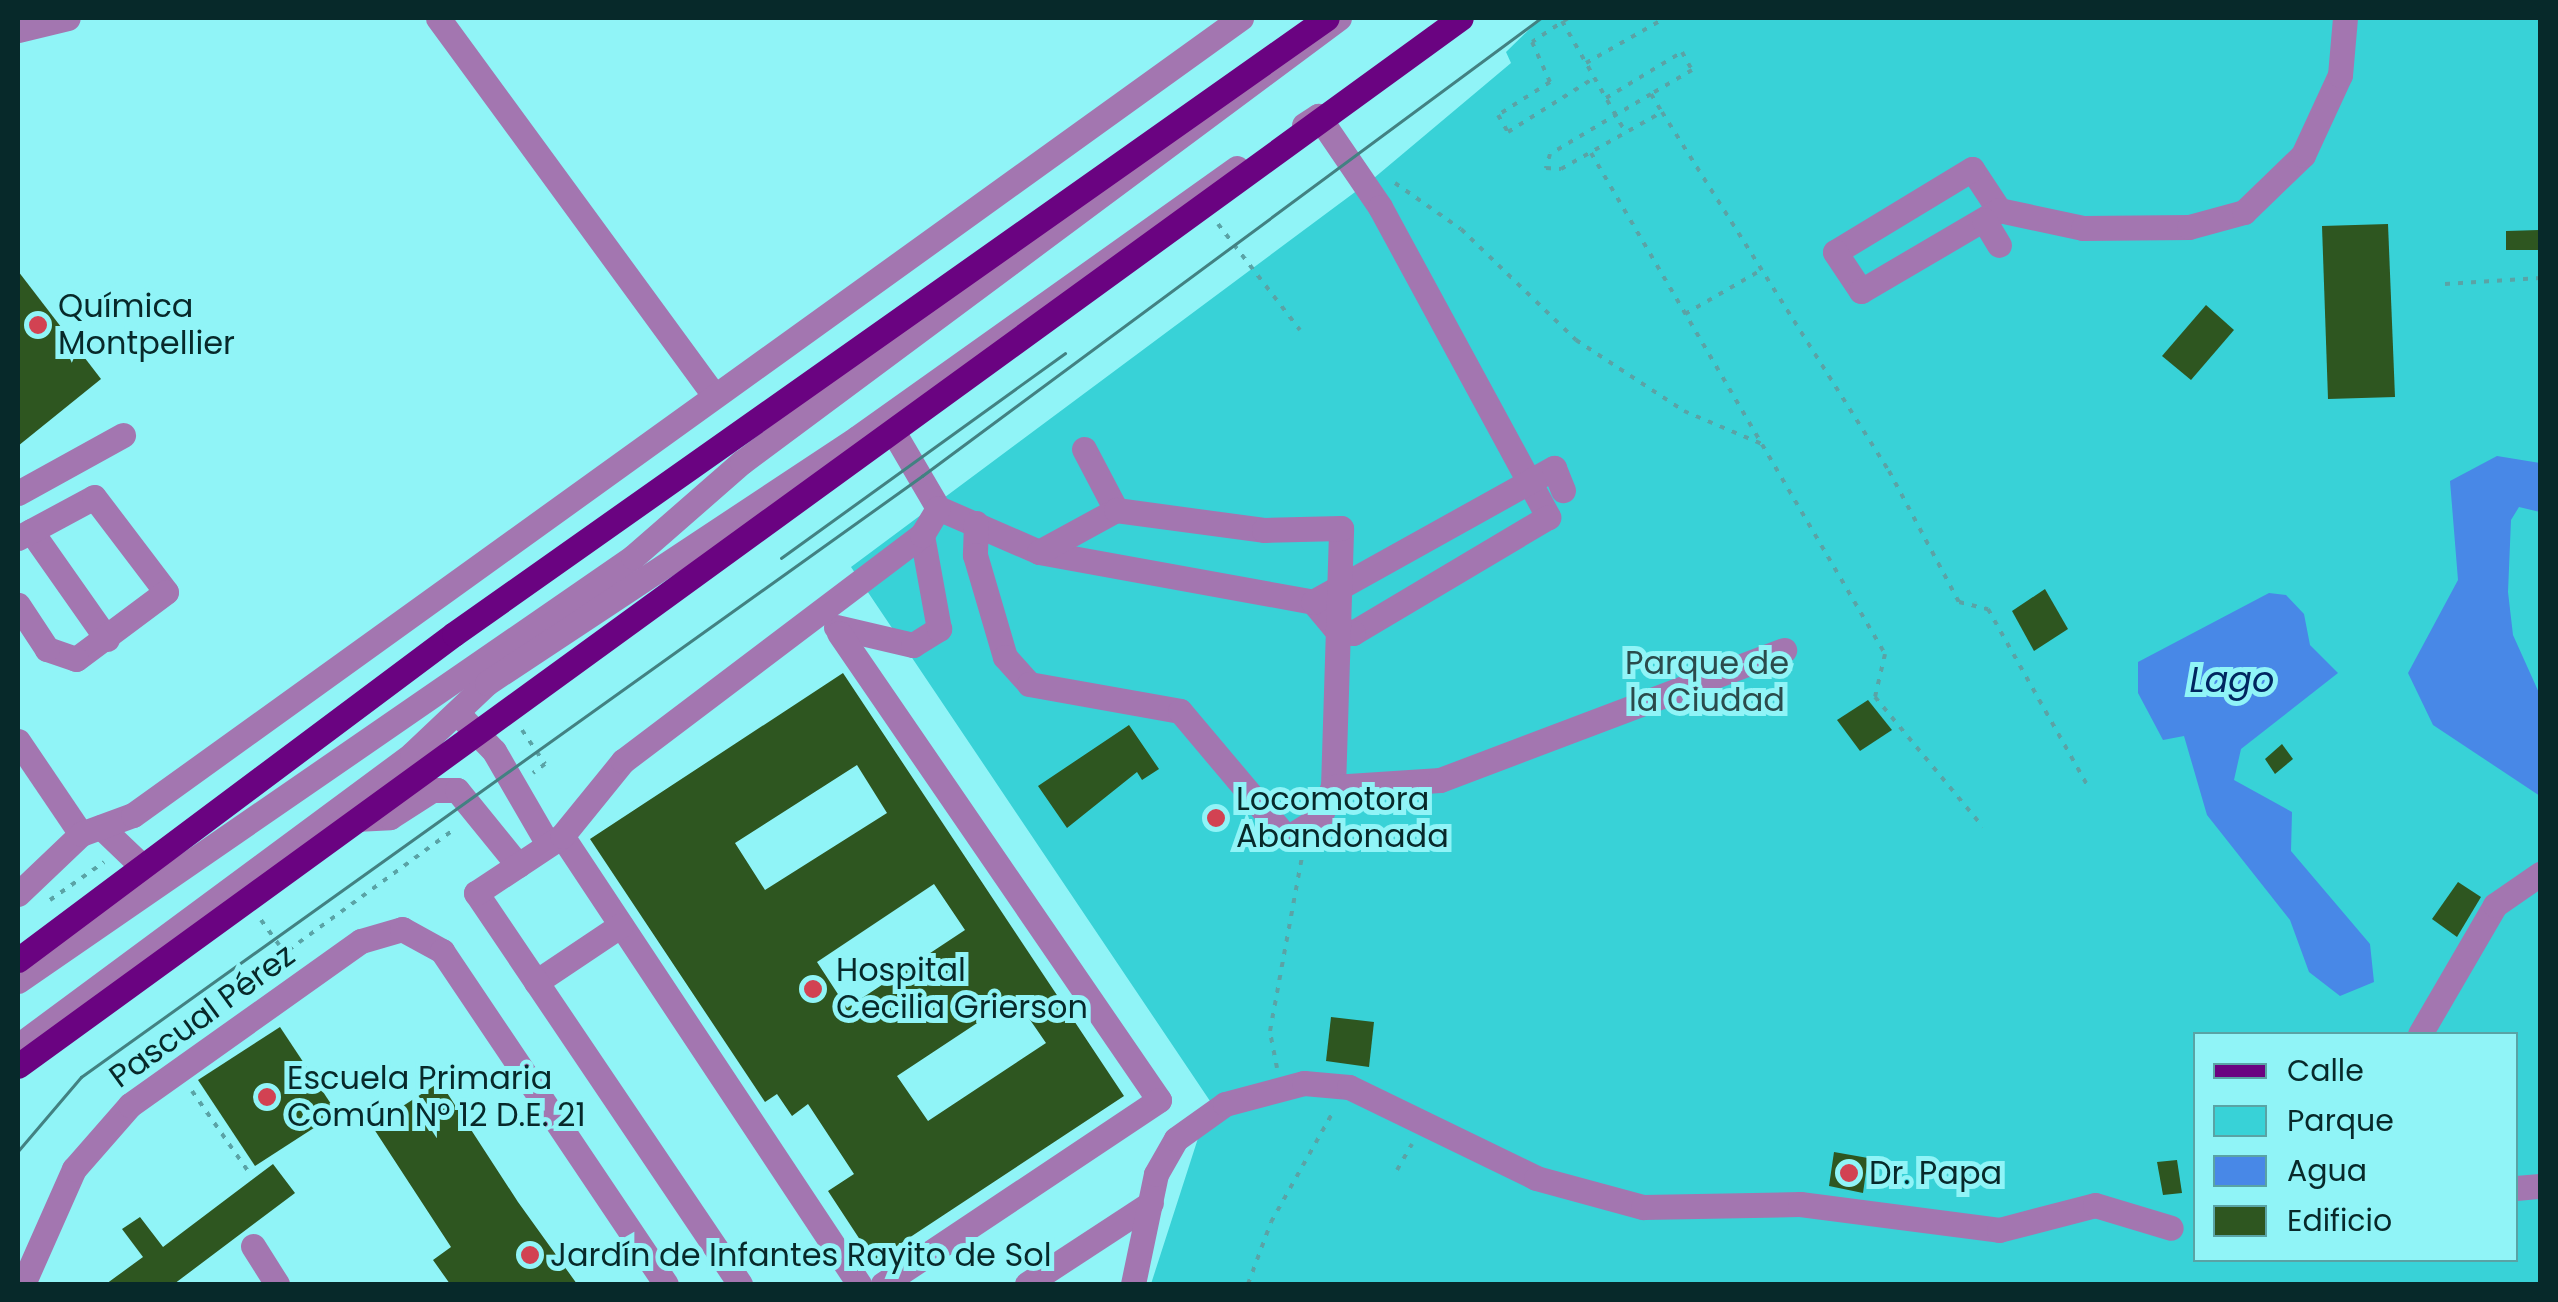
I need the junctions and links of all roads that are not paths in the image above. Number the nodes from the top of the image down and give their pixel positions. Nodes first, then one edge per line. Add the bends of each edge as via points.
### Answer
1 (68, 18) edge
2 (438, 18) edge
3 (1241, 18) edge
4 (1328, 18) edge
5 (1340, 18) edge
6 (1461, 18) edge
7 (2345, 18) edge
8 (18, 30) edge
9 (1318, 116) junction
10 (1991, 215) junction
11 (2000, 244) dead end
12 (713, 394) junction
13 (894, 433) junction
14 (123, 436) dead end
15 (1084, 449) dead end
16 (1526, 481) junction
17 (1562, 490) dead end
18 (18, 493) edge
19 (938, 508) junction
20 (1116, 510) junction
21 (976, 523) junction
22 (24, 534) edge
23 (922, 535) junction
24 (1039, 552) junction
25 (1324, 598) junction
26 (18, 605) edge
27 (825, 610) junction
28 (1334, 627) junction
29 (839, 633) junction
30 (107, 639) junction
31 (1784, 650) dead end
32 (410, 714) junction
33 (453, 715) junction
34 (340, 716) junction
35 (477, 729) junction
36 (18, 741) edge
37 (1333, 787) junction
38 (355, 819) junction
39 (91, 831) junction
40 (555, 840) junction
41 (518, 864) junction
42 (145, 869) junction
43 (2540, 874) edge
44 (18, 894) edge
45 (622, 926) junction
46 (18, 960) edge
47 (18, 981) edge
48 (536, 982) junction
49 (2421, 1032) edge
50 (18, 1046) edge
51 (18, 1066) edge
52 (1151, 1203) junction
53 (2172, 1228) dead end
54 (253, 1246) dead end
55 (23, 1284) edge
56 (276, 1284) edge
57 (666, 1284) edge
58 (740, 1284) edge
59 (858, 1284) edge
60 (883, 1284) edge
61 (1027, 1284) edge
62 (1133, 1284) edge

1 - 8 street
2 - 12 street
3 - 12 street
4 - 34 main road
5 - 32 street via 742,462 632,557
6 - 9 main road
7 - 10 street via 2340,75 2303,154 2244,212 2189,227 2083,228
9 - 13 main road
9 - 16 street via 1416,267
9 - 33 street via 1163,215 757,506 630,581
10 - 10 street via 1972,170 1835,252 1864,290
10 - 11 street
12 - 39 street via 133,816
13 - 19 street
13 - 35 main road
14 - 18 street
15 - 20 street
16 - 17 street via 1554,468
16 - 25 street
16 - 28 street via 1548,516 1354,632
19 - 21 street
19 - 23 street
20 - 24 street
20 - 25 street via 1280,531 1341,528
21 - 24 street
21 - 37 street via 974,555 1006,657 1029,684 1180,710 1287,838 1308,827
22 - 30 street
22 - 30 street via 94,497 111,508 166,592
23 - 27 street
23 - 29 street via 939,629 914,645
24 - 25 street
25 - 28 street
26 - 30 street via 47,649 76,659
27 - 29 street
27 - 40 street via 622,761
28 - 37 street
29 - 60 street via 1159,1100
31 - 37 street via 1440,780
32 - 33 street
32 - 34 street
32 - 47 street
33 - 35 street
33 - 50 street
34 - 42 main road
35 - 38 main road
35 - 40 street
36 - 39 street
38 - 41 street via 390,818 439,788 457,790
38 - 51 main road
39 - 42 street
39 - 44 street
40 - 41 street
40 - 45 street
41 - 48 street via 476,892
42 - 46 main road
43 - 49 street via 2495,905
45 - 48 street
45 - 59 street
48 - 58 street
52 - 53 street via 1161,1160 1184,1131 1225,1104 1281,1086 1349,1087 1536,1178 1643,1207 1800,1204 1999,1230 2094,1206
52 - 61 street
52 - 62 street
54 - 56 street
55 - 57 street, Pascual Pérez via 74,1169 130,1105 382,931 423,936 442,951

